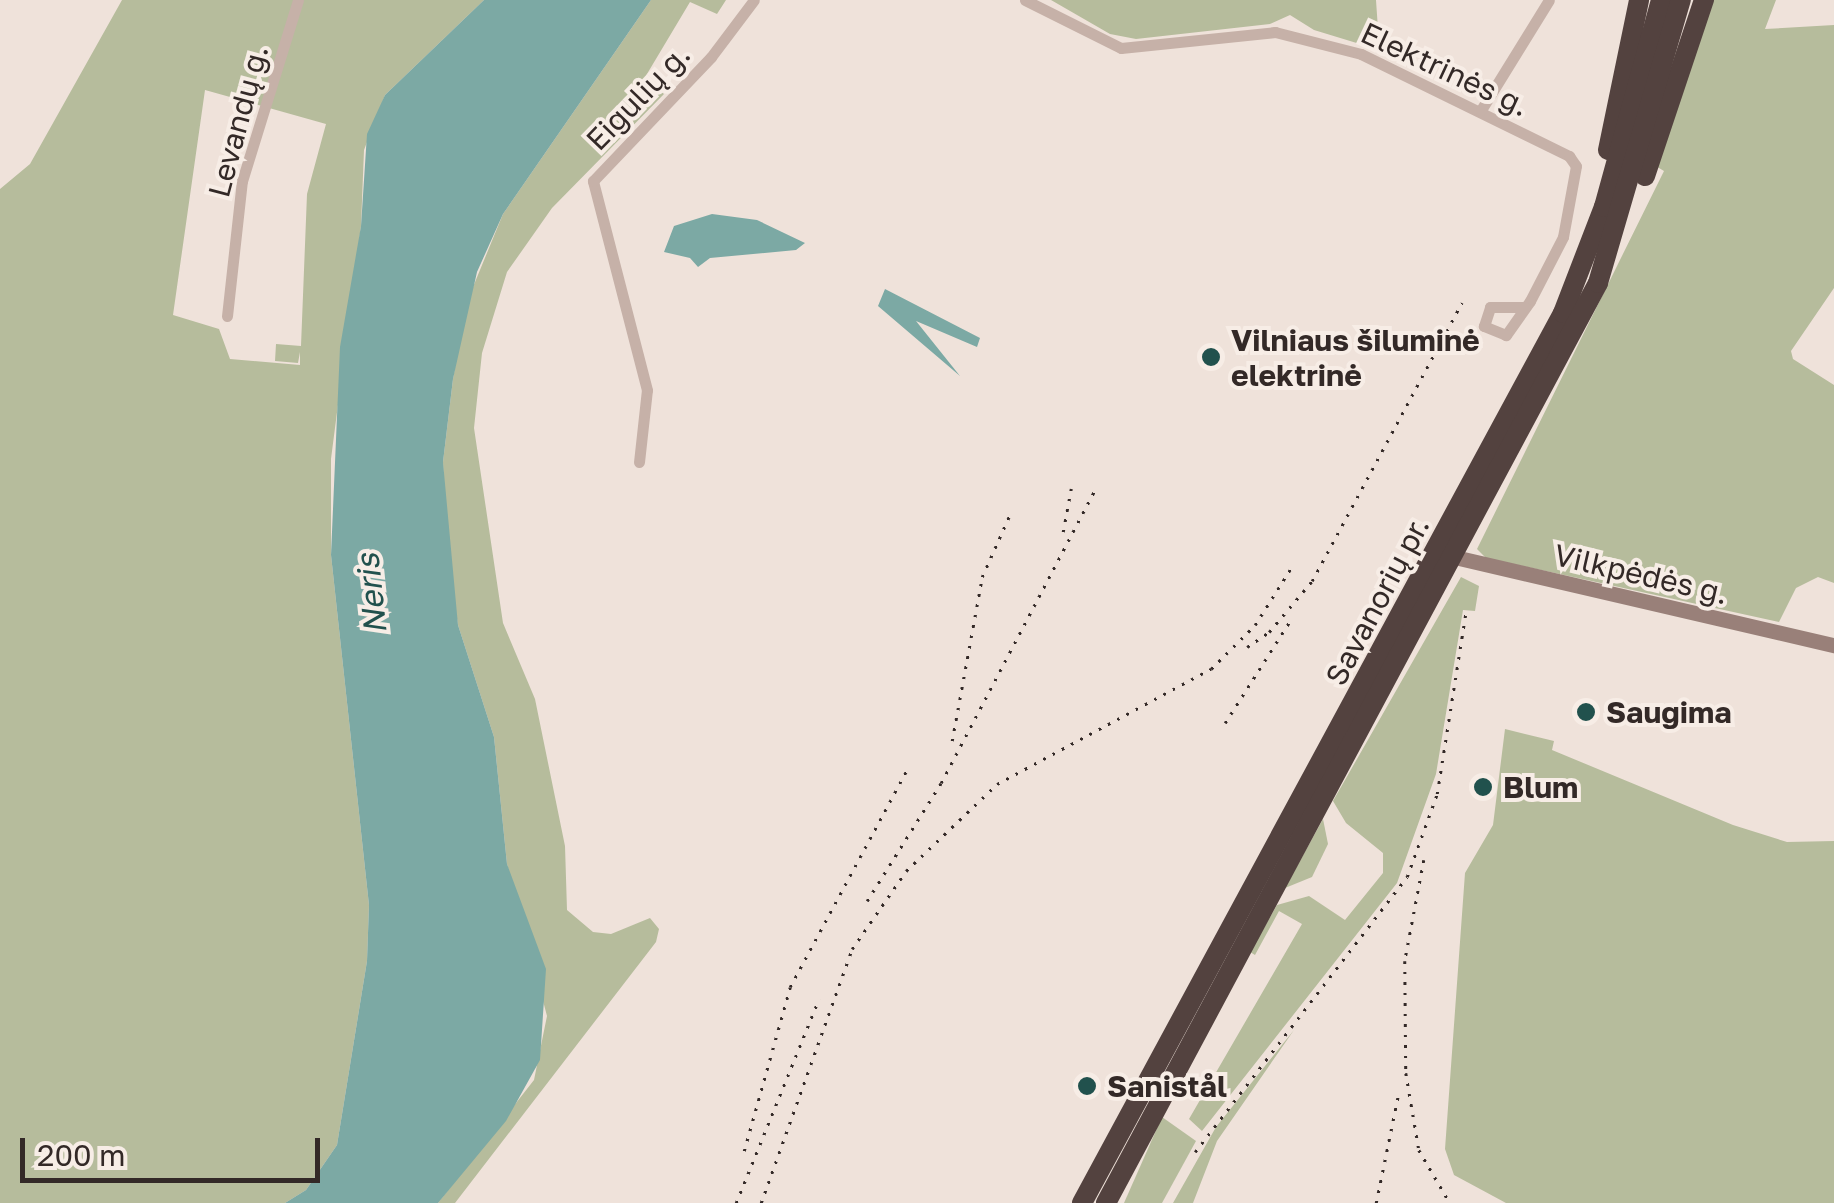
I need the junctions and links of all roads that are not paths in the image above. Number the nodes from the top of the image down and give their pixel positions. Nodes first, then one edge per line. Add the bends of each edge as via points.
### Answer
1 (298, 0) edge
2 (754, 0) edge
3 (1025, 0) edge
4 (1550, 0) edge
5 (1639, 0) edge
6 (1661, 0) edge
7 (1681, 0) edge
8 (1704, 0) edge
9 (1482, 110) junction
10 (1595, 231) junction
11 (1598, 283) junction
12 (1525, 307) dead end
13 (226, 316) dead end
14 (639, 462) dead end
15 (1445, 555) junction
16 (1834, 645) edge
17 (1082, 1203) edge
18 (1106, 1203) edge

1 - 13 street, Levandų g. via 242,181
2 - 14 street, Eigulių g. via 711,58 593,181 647,390
3 - 9 street, Elektrinės g. via 1121,48 1290,34 1378,60
4 - 9 street
5 - 10 highway via 1616,88
6 - 10 highway, Savanorių pr.
7 - 11 highway, Savanorių pr.
8 - 11 highway via 1638,200
9 - 12 street, Elektrinės g. via 1574,160 1562,237
10 - 15 highway, Savanorių pr. via 1556,328
11 - 15 highway, Savanorių pr.
15 - 16 main road, Vilkpėdės g.
15 - 17 highway, Savanorių pr.
15 - 18 highway, Savanorių pr.

